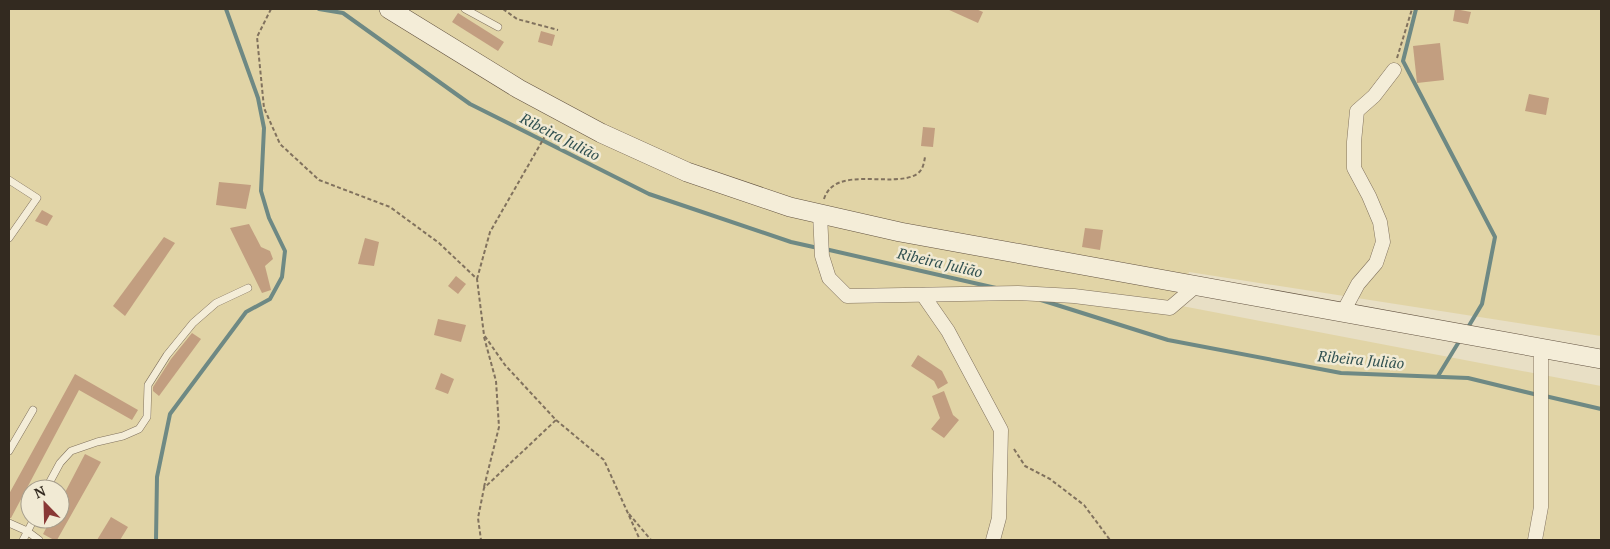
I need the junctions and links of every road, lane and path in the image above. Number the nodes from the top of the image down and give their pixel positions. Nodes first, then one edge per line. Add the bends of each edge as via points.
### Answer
1 (271, 9) edge
2 (389, 9) edge
3 (465, 9) edge
4 (503, 9) edge
5 (1412, 9) edge
6 (498, 27) dead end
7 (558, 30) dead end
8 (1394, 70) joint
9 (560, 110) junction
10 (925, 157) dead end
11 (9, 180) edge
12 (820, 214) junction
13 (9, 238) edge
14 (478, 278) junction
15 (1197, 286) junction
16 (248, 288) dead end
17 (923, 295) junction
18 (1343, 312) junction
19 (484, 335) junction
20 (1541, 348) junction
21 (1601, 359) edge
22 (33, 410) dead end
23 (556, 420) junction
24 (1000, 430) junction
25 (9, 451) edge
26 (51, 479) edge
27 (484, 488) junction
28 (626, 511) junction
29 (9, 523) edge
30 (27, 531) junction
31 (22, 540) edge
32 (39, 540) edge
33 (481, 540) edge
34 (640, 540) edge
35 (651, 540) edge
36 (993, 540) edge
37 (1110, 540) edge
38 (1534, 540) edge

1 - 14 path via 257,37 264,108 280,144 319,180 390,207 439,243
2 - 9 main road via 519,89
3 - 6 lane
4 - 7 path via 517,19
5 - 8 path
8 - 18 street via 1374,96 1357,111 1354,168 1380,222 1383,242 1376,263 1358,284
9 - 12 main road via 687,172
9 - 14 path via 490,232
10 - 12 path via 917,174 898,179 865,178 840,182 826,192
11 - 13 lane via 37,198
12 - 15 main road via 900,232
12 - 17 street via 822,256 829,278 847,296
14 - 19 path
15 - 17 street via 1170,308 1074,296 1018,293
15 - 18 main road
16 - 26 lane via 216,303 193,323 167,355 148,384 147,417 139,429 71,451
17 - 24 street via 948,331
18 - 20 main road
19 - 23 path via 505,365
19 - 27 path via 496,382 499,427
20 - 21 main road
20 - 38 street via 1541,507
22 - 25 lane
23 - 27 path
23 - 28 path via 604,460
24 - 36 street via 999,518
24 - 37 path via 1024,466 1050,479 1084,505
27 - 33 path via 478,518
28 - 34 path
28 - 35 path
29 - 30 lane
30 - 31 lane
30 - 32 lane

